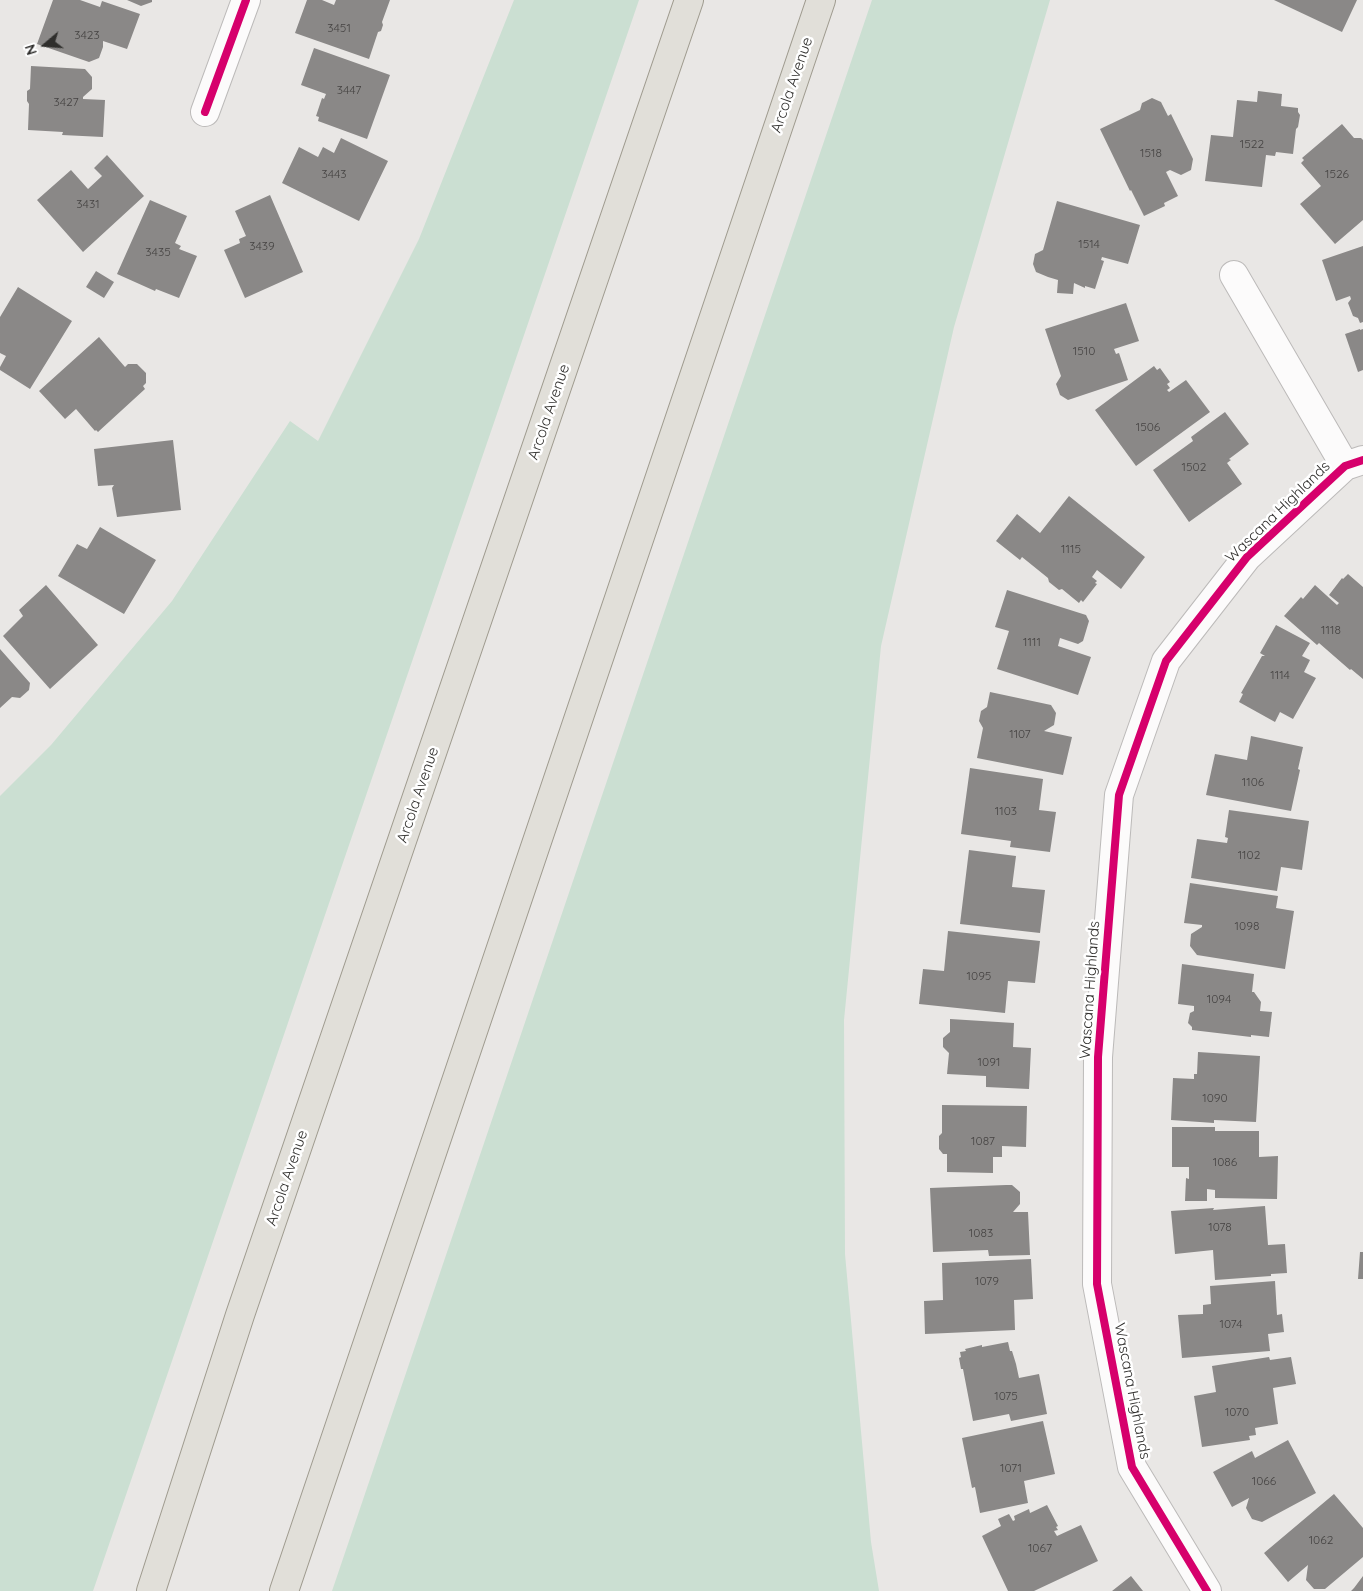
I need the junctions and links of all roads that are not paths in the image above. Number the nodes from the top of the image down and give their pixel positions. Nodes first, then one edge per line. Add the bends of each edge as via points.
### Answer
1 (246, 0) edge
2 (690, 0) edge
3 (821, 0) edge
4 (206, 112) dead end
5 (1234, 275) dead end
6 (1354, 463) edge
7 (151, 1591) edge
8 (284, 1591) edge
9 (1206, 1591) edge

1 - 4 street
2 - 7 main road, Arcola Avenue via 247,1296
3 - 8 main road, Arcola Avenue
5 - 6 street, Wascana Highlands
6 - 9 street, Wascana Highlands via 1247,557 1166,661 1119,795 1098,1057 1097,1284 1132,1467

